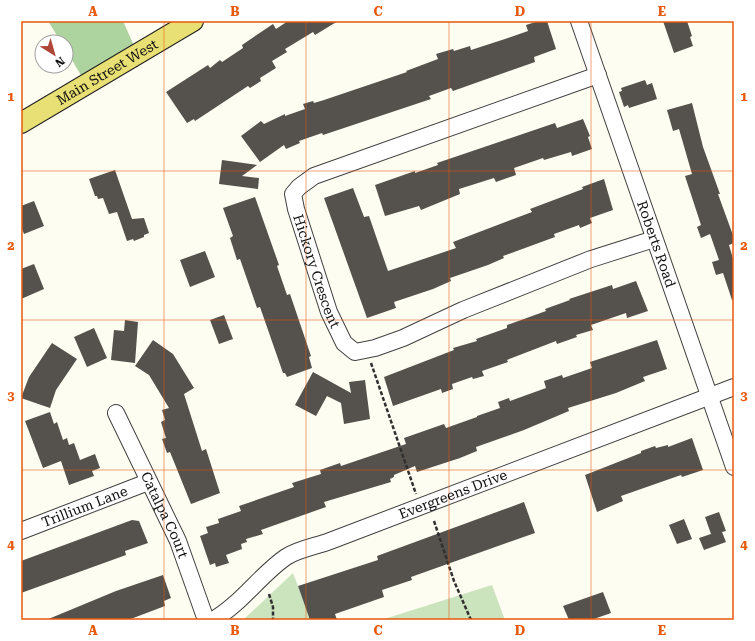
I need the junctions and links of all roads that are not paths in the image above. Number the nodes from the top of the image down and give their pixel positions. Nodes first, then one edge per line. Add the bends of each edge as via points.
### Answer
1 (193, 21) edge
2 (579, 21) edge
3 (598, 75) junction
4 (21, 123) edge
5 (654, 239) junction
6 (734, 387) edge
7 (709, 396) junction
8 (116, 413) dead end
9 (734, 466) edge
10 (148, 482) junction
11 (21, 532) edge
12 (206, 620) edge
13 (213, 620) edge

1 - 4 main road, Main Street West
2 - 3 street, Roberts Road
3 - 5 street, Roberts Road
3 - 5 street, Hickory Crescent via 314,176 299,187 293,194 296,209 329,312 344,343 355,352 375,348 591,259
5 - 7 street, Roberts Road
6 - 7 street, Evergreens Drive
7 - 9 street, Roberts Road
7 - 13 street, Evergreens Drive via 287,556 226,612
8 - 10 street, Catalpa Court
10 - 11 street, Trillium Lane
10 - 12 street, Catalpa Court via 178,541

